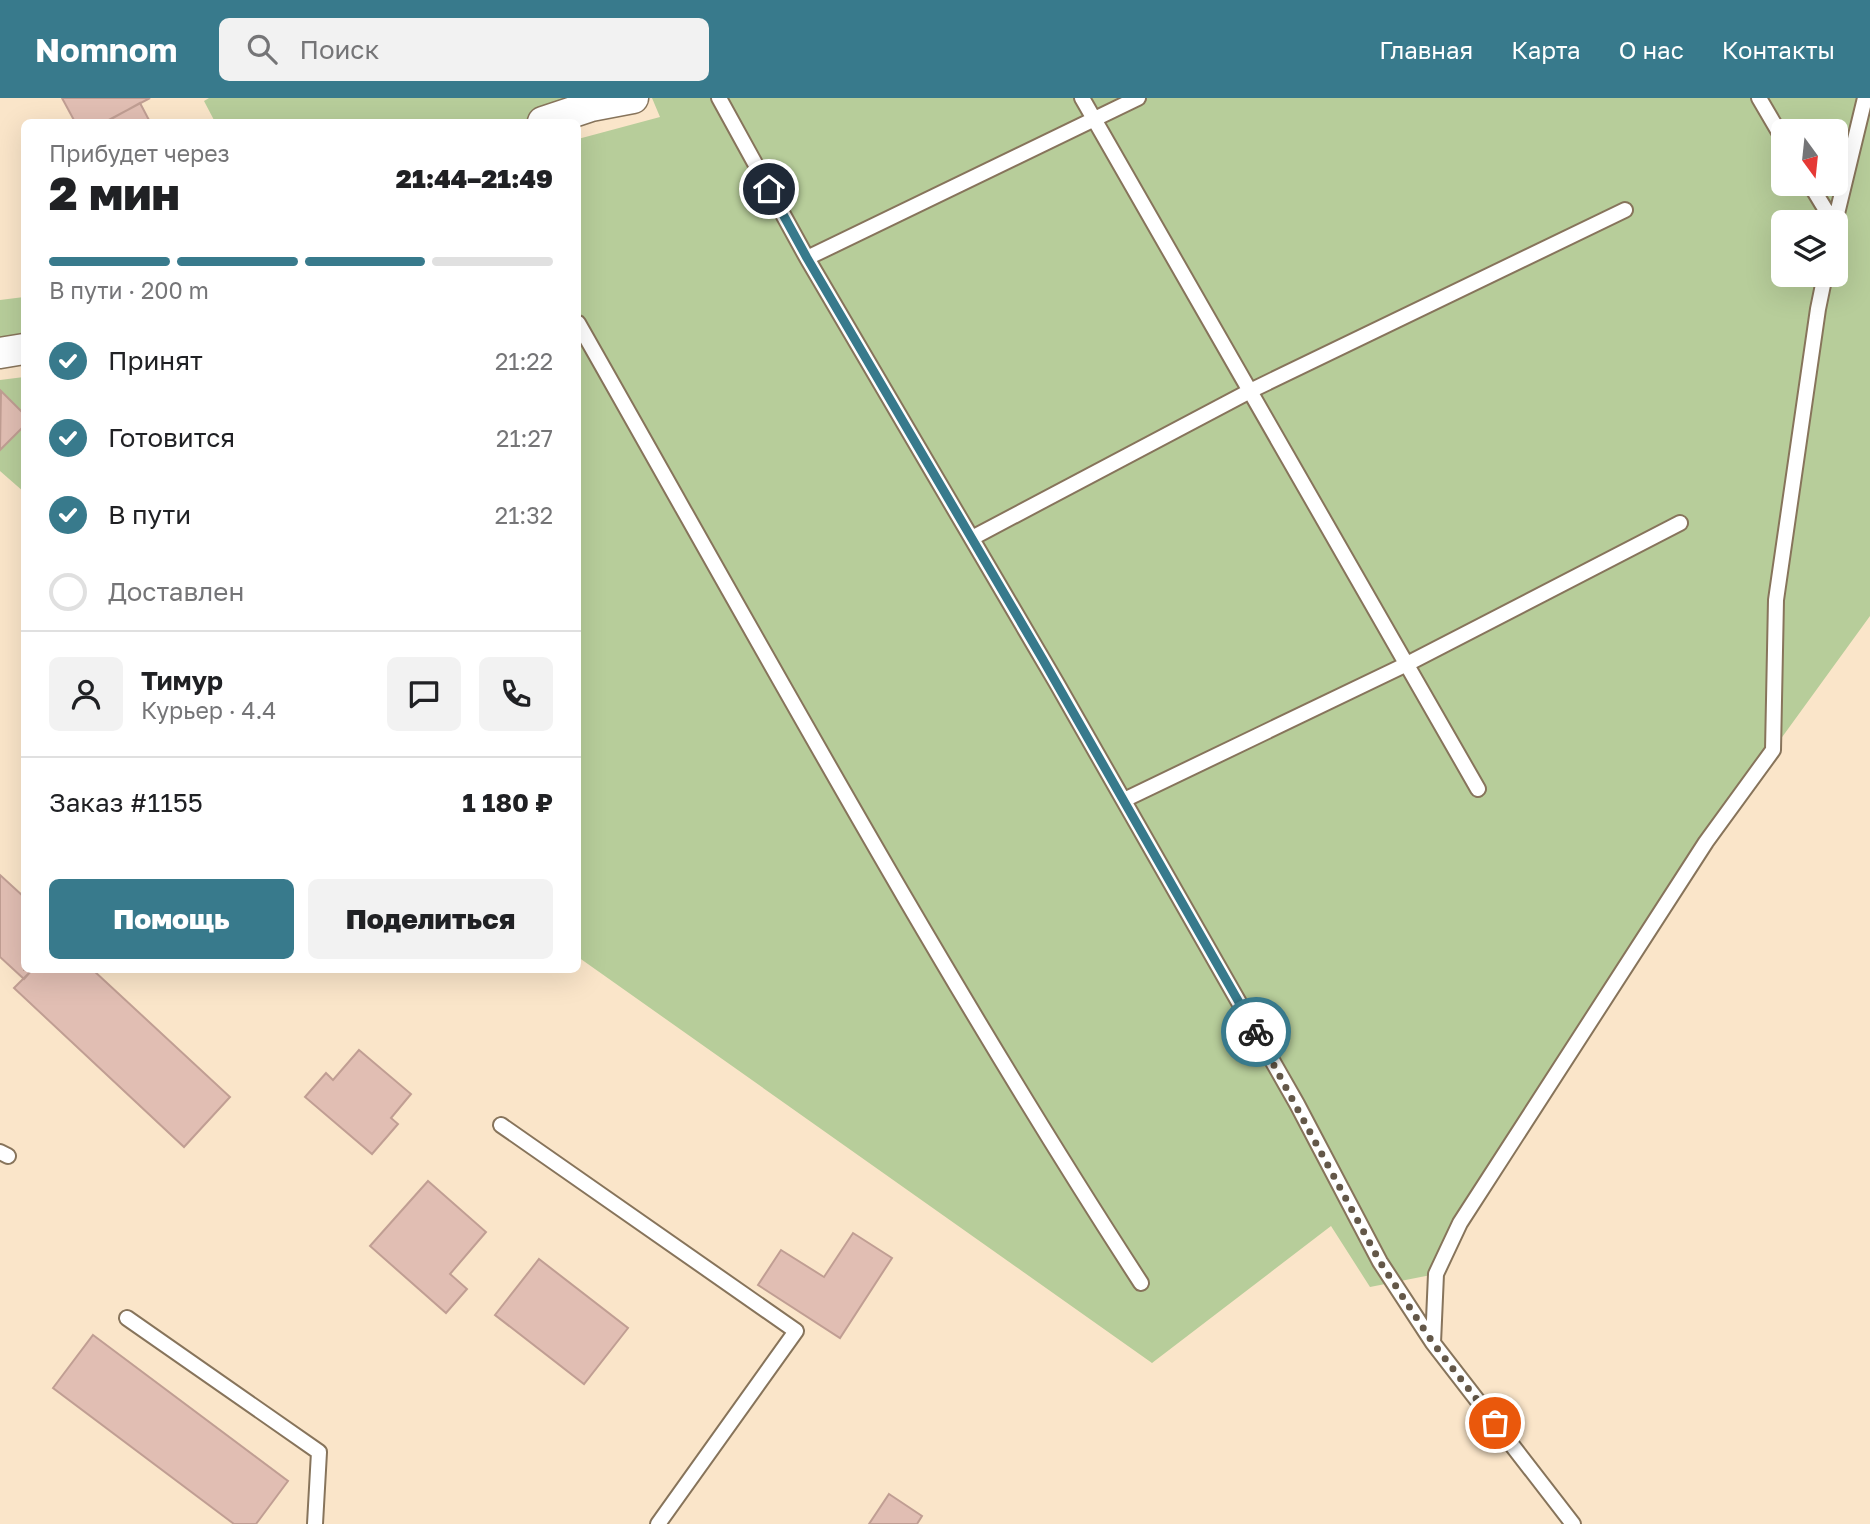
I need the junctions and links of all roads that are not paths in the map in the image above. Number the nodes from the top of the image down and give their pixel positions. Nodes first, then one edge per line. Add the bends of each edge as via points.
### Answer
1 (633, 98) edge
2 (719, 98) edge
3 (1082, 98) edge
4 (1138, 98) edge
5 (1759, 98) edge
6 (1865, 98) edge
7 (552, 119) edge
8 (1771, 119) edge
9 (1094, 120) junction
10 (1625, 210) dead end
11 (1837, 210) edge
12 (807, 258) junction
13 (1823, 287) edge
14 (581, 328) edge
15 (21, 350) edge
16 (0, 353) edge
17 (1250, 391) junction
18 (1680, 523) dead end
19 (972, 538) junction
20 (1407, 664) junction
21 (1478, 789) dead end
22 (1124, 800) junction
23 (501, 1125) dead end
24 (1141, 1283) dead end
25 (127, 1318) dead end
26 (1433, 1343) junction
27 (315, 1524) edge
28 (658, 1524) edge
29 (1573, 1524) edge

1 - 7 street
2 - 12 lane
3 - 9 lane
4 - 9 lane
5 - 8 lane
6 - 11 lane
9 - 12 lane
9 - 17 lane
10 - 17 lane
12 - 19 lane
13 - 26 lane via 1776,600 1773,751 1706,842 1460,1223 1436,1274
14 - 24 lane via 930,942
15 - 16 street
17 - 19 lane
17 - 20 lane
18 - 20 lane
19 - 22 lane
20 - 21 lane
20 - 22 lane
22 - 26 lane via 1297,1104 1380,1262
23 - 28 lane via 796,1331
25 - 27 lane via 319,1452
26 - 29 lane

